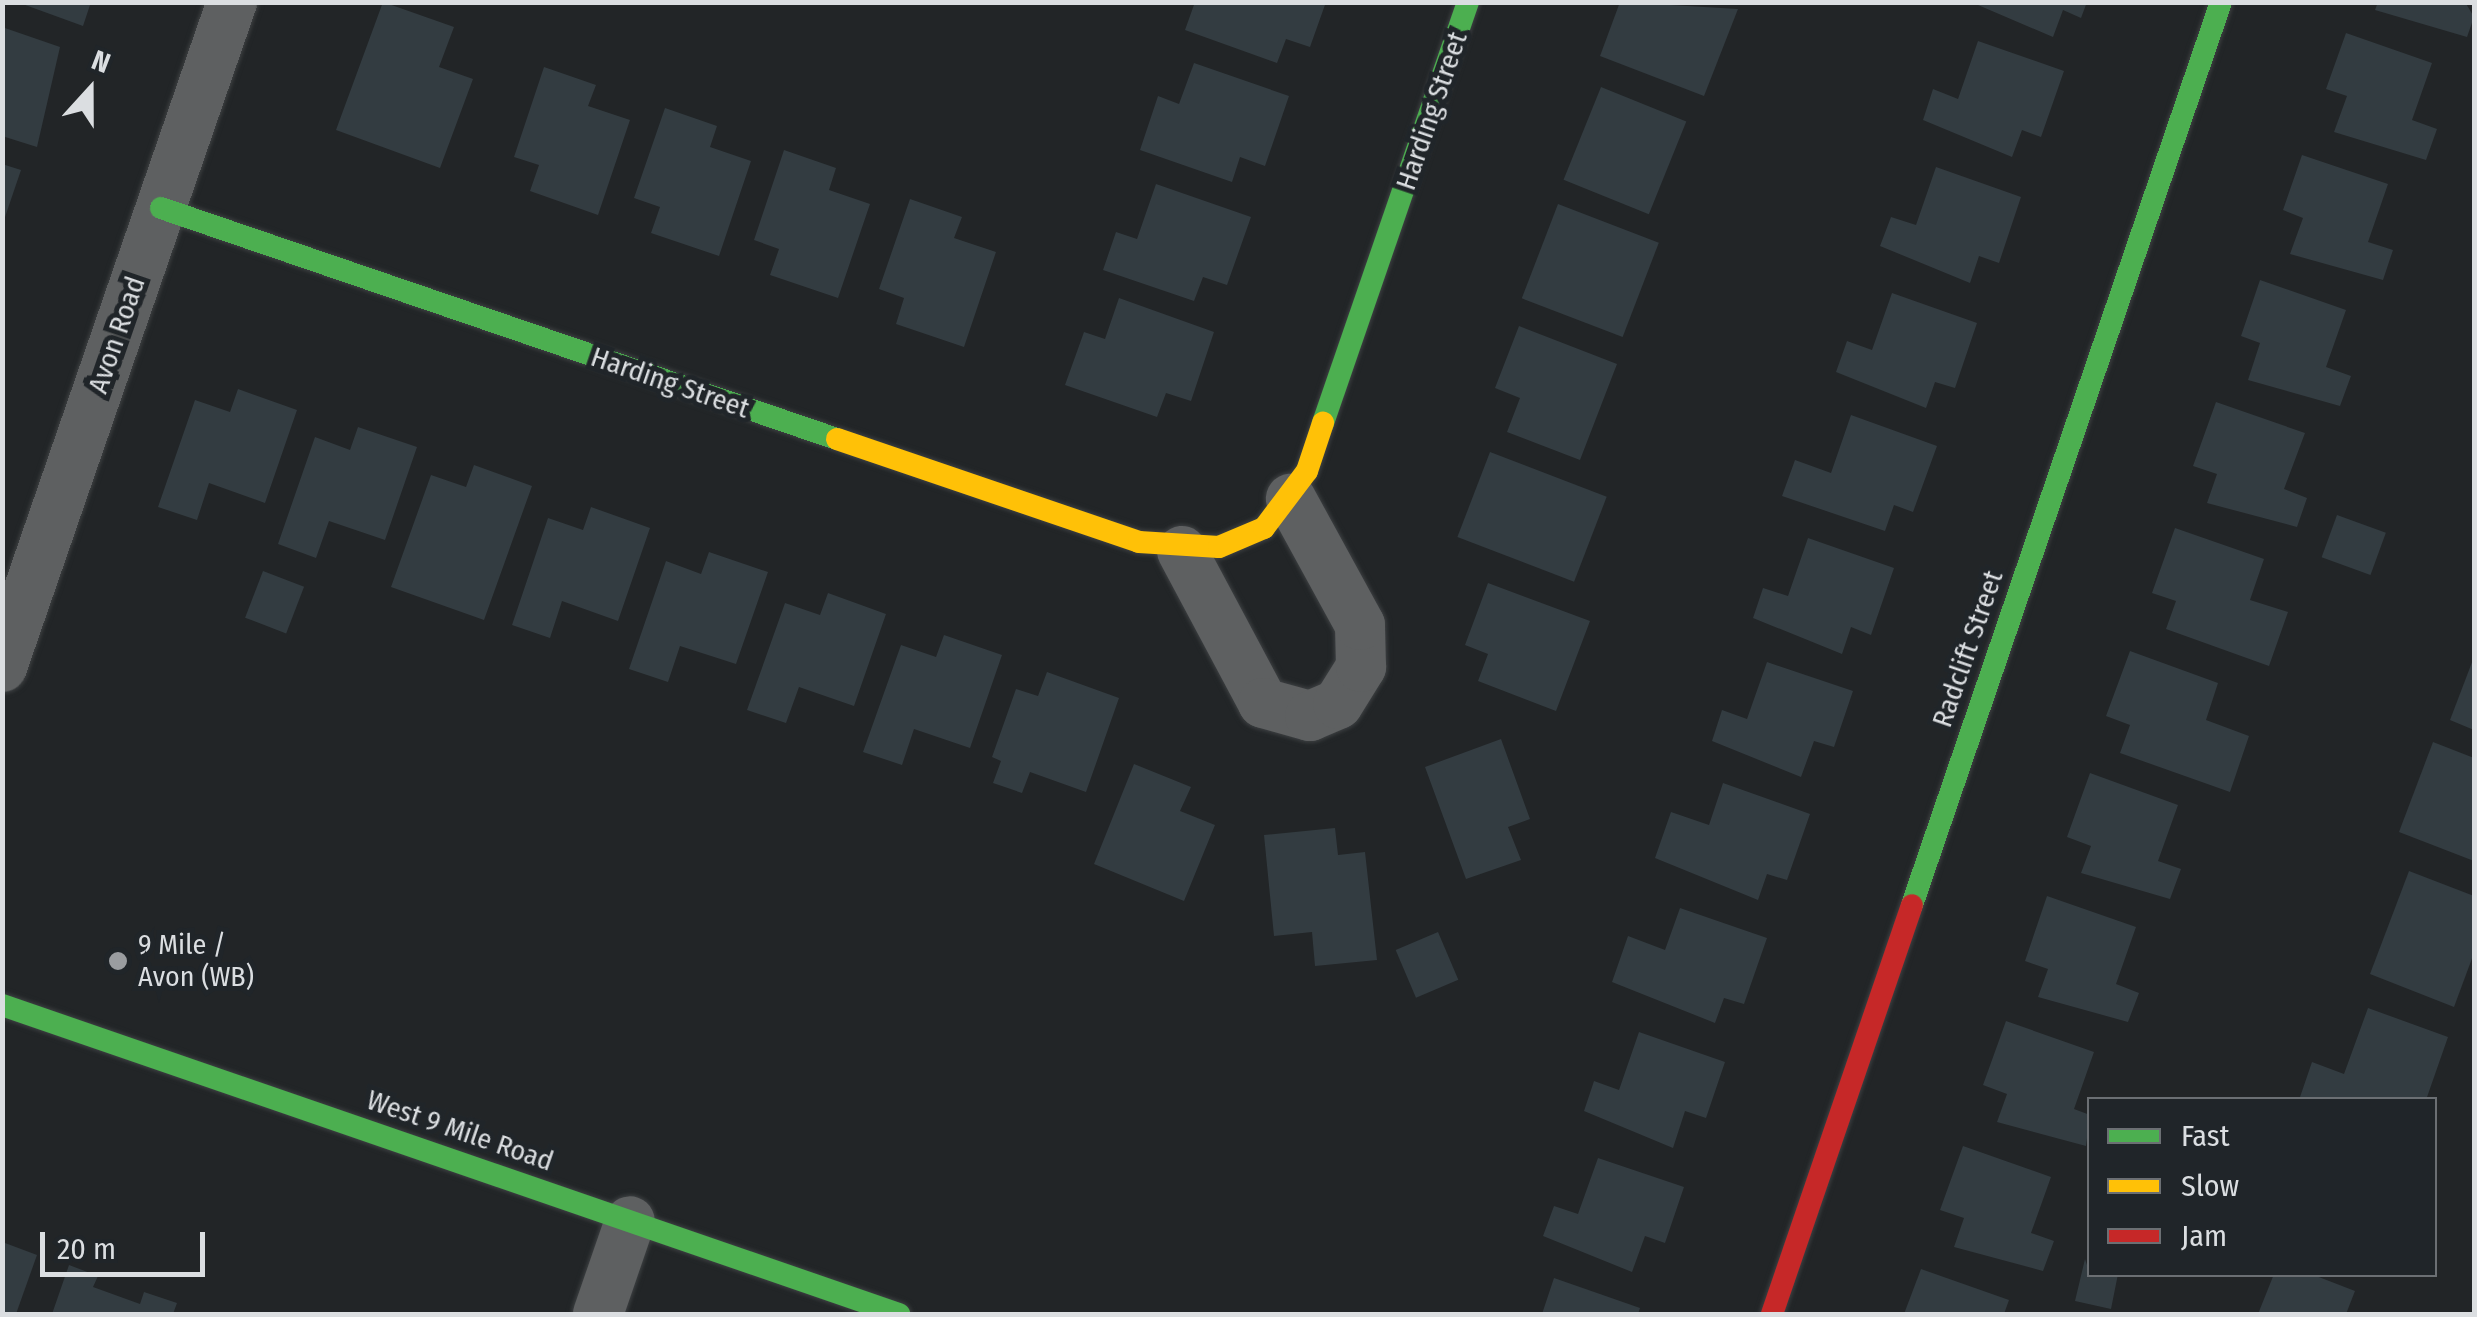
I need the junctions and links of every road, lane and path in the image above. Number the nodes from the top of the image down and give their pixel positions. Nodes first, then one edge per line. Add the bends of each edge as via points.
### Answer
1 (232, 2) edge
2 (1468, 2) edge
3 (2221, 2) edge
4 (161, 208) junction
5 (1291, 499) junction
6 (1182, 550) junction
7 (2, 667) edge
8 (2, 1005) edge
9 (630, 1221) junction
10 (598, 1314) edge
11 (899, 1314) edge
12 (1772, 1314) edge

1 - 4 street, Avon Road
2 - 5 street, Harding Street via 1322,439
3 - 12 street, Radclift Street
4 - 6 street, Harding Street
4 - 7 street, Avon Road
5 - 6 street, Harding Street via 1244,538
5 - 6 street via 1360,625 1361,667 1338,704 1310,716 1263,703
8 - 9 street, West 9 Mile Road
9 - 10 street
9 - 11 street, West 9 Mile Road

